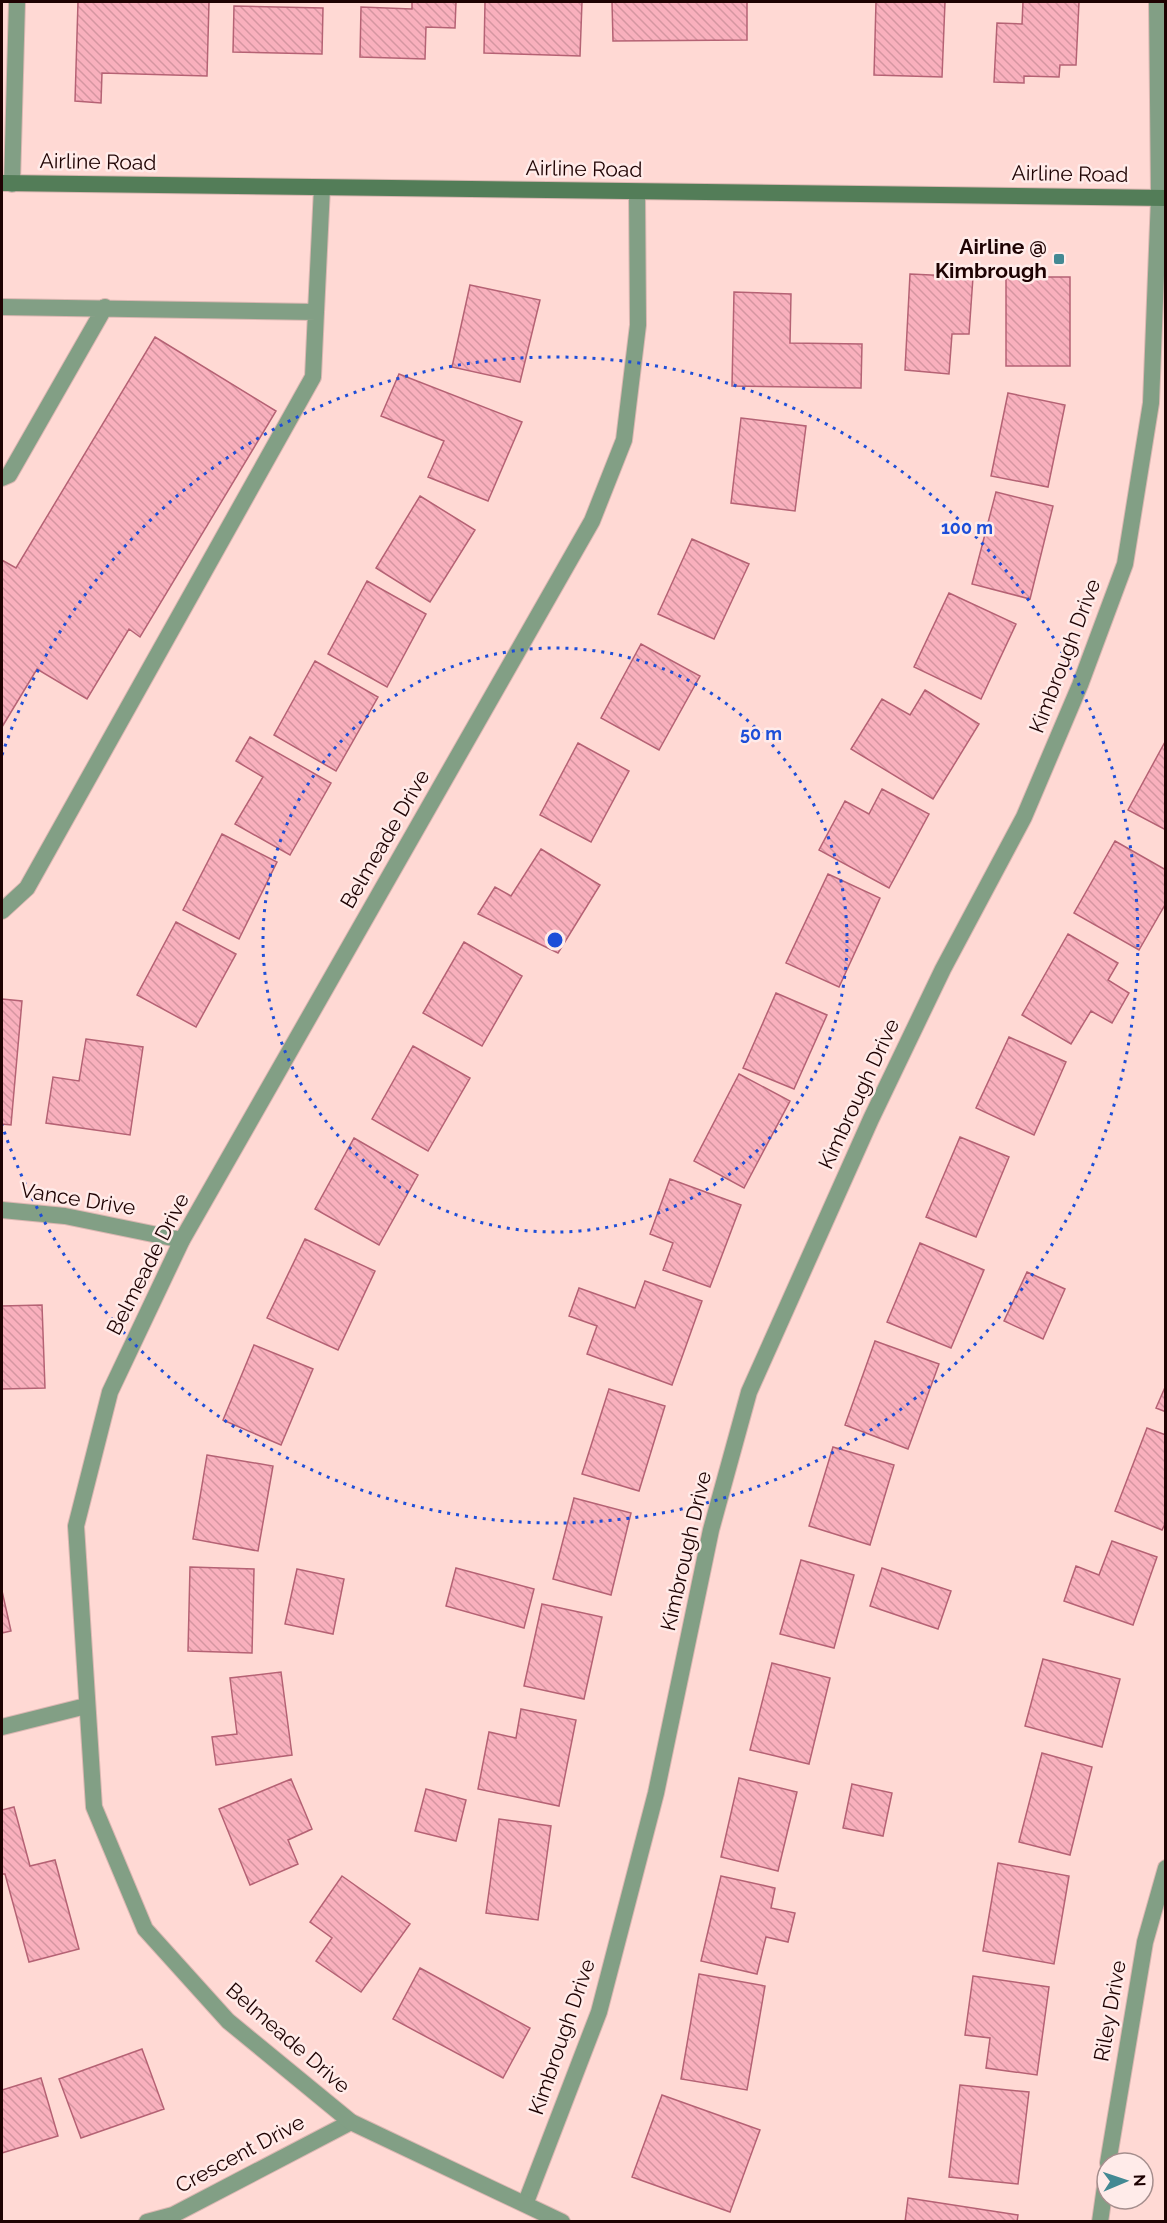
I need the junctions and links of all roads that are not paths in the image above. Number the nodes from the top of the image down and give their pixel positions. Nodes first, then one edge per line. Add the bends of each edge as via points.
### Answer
1 (16, 2) edge
2 (1157, 2) edge
3 (7, 184) edge
4 (322, 188) junction
5 (637, 192) junction
6 (1162, 198) edge
7 (2, 307) edge
8 (105, 308) junction
9 (316, 312) junction
10 (2, 478) edge
11 (2, 911) edge
12 (2, 1210) edge
13 (182, 1240) junction
14 (86, 1706) junction
15 (2, 1727) edge
16 (1166, 1868) edge
17 (351, 2122) junction
18 (1110, 2151) edge
19 (526, 2202) junction
20 (147, 2222) edge
21 (562, 2222) edge

1 - 3 street
2 - 6 street, Kimbrough Drive
3 - 4 main road, Airline Road
4 - 5 main road, Airline Road
4 - 9 street
5 - 6 main road, Airline Road
5 - 13 street, Belmeade Drive via 638,325 624,440 592,521
6 - 19 street, Kimbrough Drive via 1151,403 1125,564 1080,685 1024,817 938,979 871,1119 749,1392 711,1530 656,1793 599,2012
7 - 8 street
8 - 9 street
8 - 10 street via 9,475
9 - 11 street via 313,377 27,888
12 - 13 street, Vance Drive via 65,1216
13 - 14 street, Belmeade Drive via 110,1392 76,1527
14 - 15 street
14 - 17 street, Belmeade Drive via 94,1807 145,1929 228,2021
16 - 18 street, Riley Drive via 1145,1942
17 - 19 street, Belmeade Drive
17 - 20 street, Crescent Drive via 173,2215
19 - 21 street, Belmeade Drive

